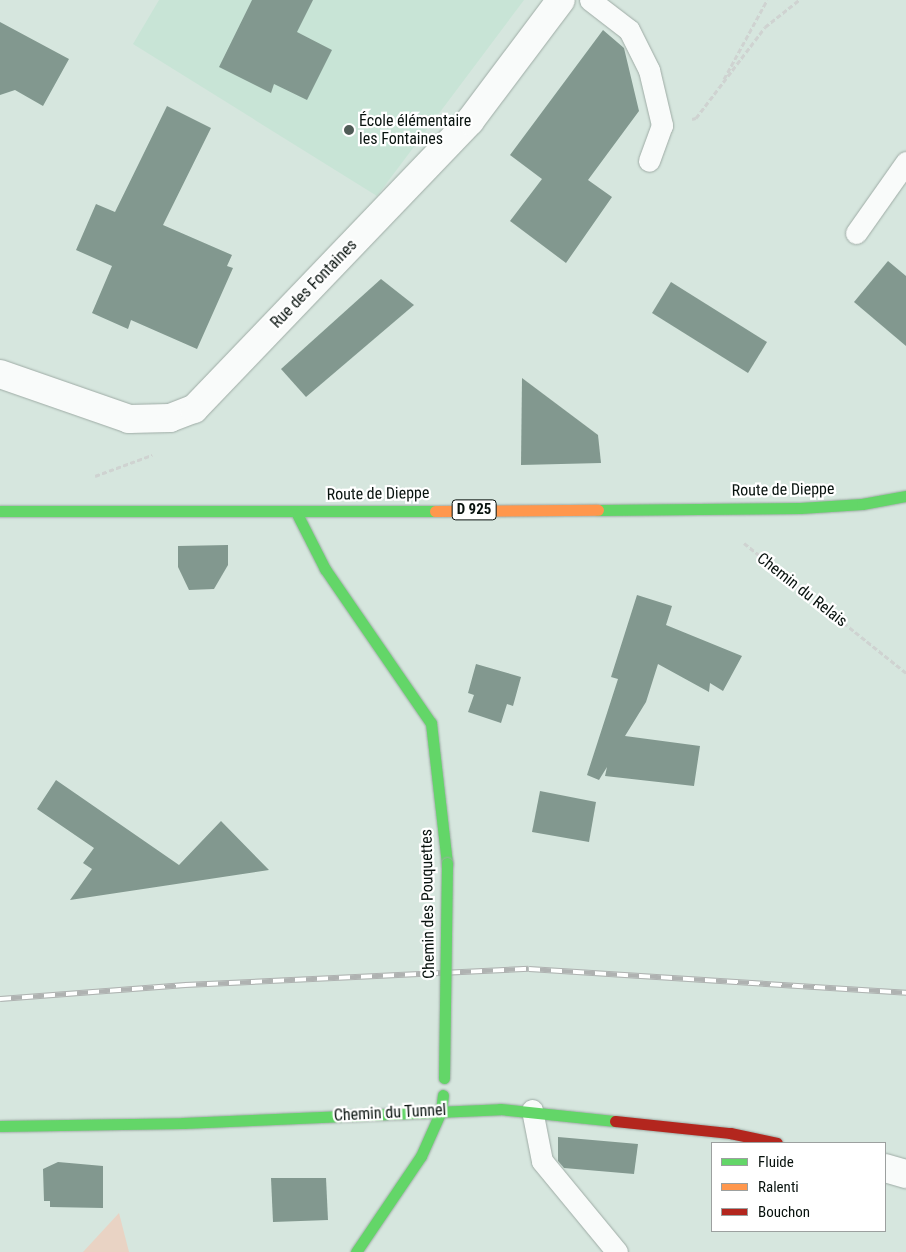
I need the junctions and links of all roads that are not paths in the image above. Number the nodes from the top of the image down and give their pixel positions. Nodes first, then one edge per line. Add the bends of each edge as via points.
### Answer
1 (561, 0) edge
2 (590, 0) edge
3 (649, 161) dead end
4 (906, 162) edge
5 (856, 233) dead end
6 (0, 374) edge
7 (906, 496) edge
8 (0, 511) edge
9 (296, 512) junction
10 (532, 1110) junction
11 (441, 1111) junction
12 (0, 1126) edge
13 (772, 1142) edge
14 (886, 1168) edge
15 (906, 1174) edge
16 (356, 1252) edge
17 (617, 1252) edge

1 - 6 street, Rue des Fontaines via 470,121 194,409 170,418 129,419
2 - 3 lane via 629,30 649,70 662,125
4 - 5 lane
7 - 9 street, Route de Dieppe / D 925 via 862,504 800,508
8 - 9 street, Route de Dieppe / D 925
9 - 11 street, Chemin des Pouquettes, bridge via 325,569 431,723 447,864
10 - 11 street, Chemin du Tunnel
10 - 13 street, Chemin du Tunnel via 730,1133
10 - 17 lane via 542,1162
11 - 12 street, Chemin du Tunnel via 183,1123
11 - 16 street, Chemin des Pouquettes via 421,1156
14 - 15 street

